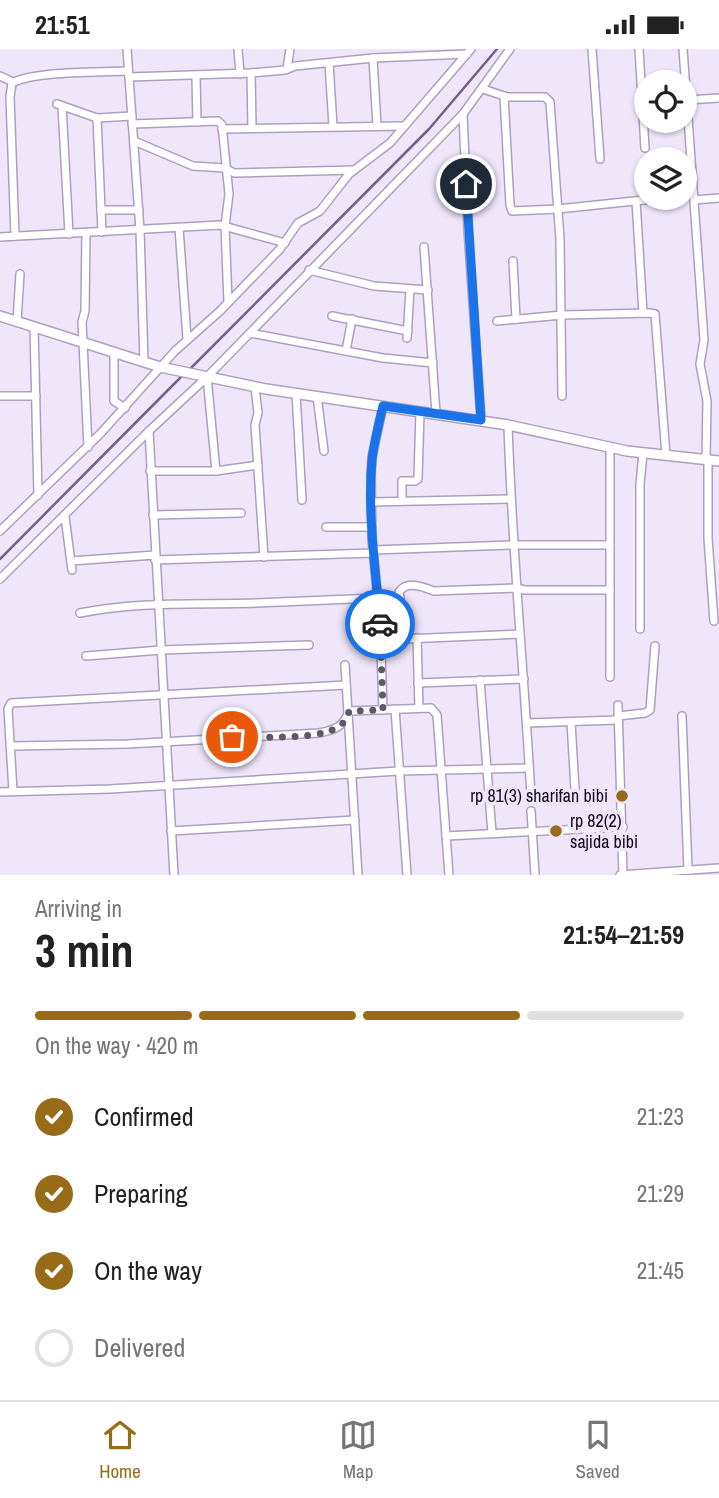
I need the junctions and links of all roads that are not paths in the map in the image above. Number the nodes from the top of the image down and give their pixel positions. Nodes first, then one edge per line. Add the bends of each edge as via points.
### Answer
1 (127, 49) edge
2 (237, 49) edge
3 (290, 49) edge
4 (510, 49) edge
5 (592, 49) edge
6 (639, 49) edge
7 (683, 49) edge
8 (469, 52) edge
9 (373, 58) junction
10 (329, 62) junction
11 (287, 69) junction
12 (685, 70) edge
13 (251, 73) junction
14 (129, 74) junction
15 (240, 74) junction
16 (0, 76) edge
17 (196, 76) junction
18 (13, 82) junction
19 (483, 89) junction
20 (504, 96) junction
21 (719, 98) edge
22 (697, 99) edge
23 (463, 114) junction
24 (97, 118) junction
25 (132, 120) junction
26 (197, 122) junction
27 (333, 126) junction
28 (404, 126) junction
29 (377, 127) junction
30 (252, 128) junction
31 (222, 129) junction
32 (134, 141) junction
33 (645, 147) edge
34 (600, 159) dead end
35 (227, 169) junction
36 (354, 170) junction
37 (719, 198) edge
38 (697, 200) edge
39 (634, 201) edge
40 (558, 209) junction
41 (101, 210) junction
42 (139, 210) junction
43 (637, 210) edge
44 (695, 210) edge
45 (225, 226) junction
46 (179, 227) junction
47 (140, 230) junction
48 (102, 232) junction
49 (86, 233) junction
50 (69, 234) junction
51 (15, 236) junction
52 (0, 237) edge
53 (285, 243) junction
54 (424, 247) dead end
55 (513, 261) dead end
56 (309, 270) junction
57 (20, 274) dead end
58 (410, 290) junction
59 (428, 291) junction
60 (228, 302) junction
61 (643, 313) junction
62 (562, 315) junction
63 (0, 316) edge
64 (332, 316) dead end
65 (352, 319) junction
66 (516, 319) junction
67 (17, 321) junction
68 (497, 321) dead end
69 (34, 327) junction
70 (250, 333) junction
71 (187, 338) junction
72 (84, 343) junction
73 (346, 351) junction
74 (114, 353) junction
75 (144, 362) junction
76 (433, 363) junction
77 (163, 368) junction
78 (207, 377) junction
79 (255, 387) junction
80 (296, 393) junction
81 (0, 396) edge
82 (36, 396) junction
83 (317, 396) junction
84 (562, 396) dead end
85 (383, 406) junction
86 (125, 408) junction
87 (420, 411) junction
88 (436, 413) junction
89 (481, 420) junction
90 (509, 425) junction
91 (149, 431) junction
92 (88, 447) junction
93 (610, 447) junction
94 (324, 451) dead end
95 (643, 453) junction
96 (666, 455) junction
97 (707, 460) junction
98 (719, 461) edge
99 (258, 465) junction
100 (150, 471) junction
101 (216, 471) junction
102 (38, 495) junction
103 (511, 499) junction
104 (302, 500) dead end
105 (402, 501) junction
106 (372, 502) junction
107 (241, 513) dead end
108 (153, 516) junction
109 (65, 517) junction
110 (326, 527) dead end
111 (372, 527) junction
112 (0, 531) edge
113 (513, 545) junction
114 (610, 545) junction
115 (374, 551) junction
116 (155, 557) junction
117 (264, 557) junction
118 (71, 561) junction
119 (72, 570) dead end
120 (0, 579) edge
121 (516, 588) junction
122 (610, 590) junction
123 (716, 596) edge
124 (400, 597) junction
125 (378, 598) junction
126 (158, 604) junction
127 (80, 613) dead end
128 (401, 616) dead end
129 (714, 621) dead end
130 (640, 629) dead end
131 (520, 634) junction
132 (417, 638) junction
133 (405, 639) dead end
134 (309, 645) dead end
135 (655, 646) dead end
136 (160, 650) junction
137 (86, 656) dead end
138 (345, 665) dead end
139 (610, 677) dead end
140 (524, 679) junction
141 (480, 680) junction
142 (418, 683) junction
143 (346, 685) junction
144 (163, 695) junction
145 (618, 705) dead end
146 (419, 708) junction
147 (395, 709) junction
148 (383, 710) junction
149 (349, 711) junction
150 (682, 716) dead end
151 (618, 718) junction
152 (571, 722) junction
153 (527, 723) junction
154 (166, 742) junction
155 (11, 746) junction
156 (529, 768) junction
157 (487, 769) junction
158 (442, 770) junction
159 (400, 771) junction
160 (352, 775) junction
161 (169, 786) junction
162 (575, 789) dead end
163 (13, 791) junction
164 (0, 792) edge
165 (531, 796) dead end
166 (531, 811) dead end
167 (355, 820) junction
168 (622, 827) junction
169 (171, 831) junction
170 (532, 831) junction
171 (492, 834) junction
172 (446, 836) junction
173 (719, 868) edge
174 (688, 870) junction
175 (174, 875) edge
176 (358, 875) edge
177 (407, 875) edge
178 (449, 875) edge
179 (536, 875) edge
180 (622, 875) edge

1 - 14 street
2 - 15 street
3 - 11 street
4 - 19 street
5 - 34 street
6 - 33 street
7 - 12 street
8 - 9 street
8 - 28 street
9 - 10 street
9 - 29 street
10 - 11 street
10 - 27 street
11 - 13 street
13 - 15 street
13 - 30 street
14 - 17 street
14 - 18 street via 50,75
14 - 25 street
15 - 17 street
16 - 18 street
17 - 26 street
18 - 51 street
19 - 20 street
19 - 23 street
20 - 40 street via 550,100
20 - 40 street via 511,209 518,213
21 - 22 street
23 - 56 street
23 - 89 street
24 - 25 street
24 - 41 street
24 - 50 street via 59,105
25 - 26 street
25 - 32 street
26 - 31 street via 218,121
27 - 29 street
27 - 30 street
28 - 29 street
28 - 36 street
30 - 31 street
31 - 35 street
32 - 35 street via 193,166
32 - 42 street
35 - 36 street via 234,173
35 - 45 street
36 - 53 street via 320,211 298,223
37 - 38 street
39 - 40 street
40 - 62 street
41 - 42 street
41 - 48 street
42 - 47 street
43 - 61 street
44 - 97 street
45 - 46 street
45 - 53 street
45 - 60 street
46 - 47 street
46 - 71 street
47 - 48 street
47 - 75 street
48 - 49 street
49 - 50 street
49 - 72 street
50 - 51 street
51 - 52 street
53 - 60 street
54 - 59 street
55 - 66 street
56 - 58 street
56 - 70 street
57 - 67 street
58 - 59 street
58 - 65 street via 408,334
59 - 76 street
60 - 71 street
61 - 62 street
61 - 96 street via 653,313 657,319
62 - 66 street
62 - 84 street
63 - 67 street
64 - 65 street
65 - 73 street
66 - 68 street
67 - 69 street
69 - 72 street
69 - 82 street
70 - 73 street
70 - 78 street
71 - 77 street
72 - 74 street
72 - 92 street
73 - 76 street
74 - 75 street
74 - 86 street via 114,401
75 - 77 street
76 - 88 street
77 - 78 street
77 - 86 street
78 - 79 street
78 - 91 street
78 - 101 street
79 - 80 street
79 - 99 street
80 - 83 street
80 - 104 street
81 - 82 street
82 - 102 street
83 - 85 street
83 - 94 street
85 - 87 street
85 - 106 street via 372,457
86 - 92 street
87 - 88 street
87 - 105 street via 418,479 402,481
88 - 89 street
89 - 90 street
90 - 93 street
90 - 103 street
91 - 100 street
91 - 109 street
92 - 102 street
93 - 95 street
93 - 114 street
95 - 96 street
95 - 130 street
96 - 97 street
97 - 98 street
97 - 123 street via 708,538
99 - 101 street
99 - 117 street
100 - 101 street
100 - 108 street
102 - 112 street
103 - 105 street
103 - 113 street
105 - 106 street
106 - 111 street
107 - 108 street
108 - 116 street
109 - 118 street
109 - 120 street
110 - 111 street
111 - 115 street
113 - 114 street
113 - 115 street
113 - 121 street
114 - 122 street
115 - 117 street
115 - 125 street
116 - 117 street
116 - 118 street
116 - 126 street
118 - 119 street
121 - 122 street
121 - 124 street via 434,591 417,586 401,589
121 - 131 street
122 - 139 street
123 - 129 street
124 - 125 street
124 - 128 street
125 - 126 street
125 - 148 street
126 - 127 street
126 - 136 street
131 - 132 street
131 - 140 street
132 - 133 street
132 - 142 street
134 - 136 street
135 - 151 street via 650,710
136 - 137 street
136 - 144 street
138 - 143 street
140 - 141 street
140 - 153 street
141 - 142 street
141 - 157 street
142 - 146 street
143 - 144 street
143 - 149 street
144 - 154 street
144 - 155 street via 11,703
145 - 151 street
146 - 147 street
146 - 158 street via 437,712
147 - 148 street
147 - 159 street
148 - 149 street
149 - 154 street via 339,727 319,733
149 - 160 street
150 - 174 street
151 - 152 street
151 - 168 street
152 - 153 street
152 - 162 street
153 - 156 street
154 - 155 street
154 - 161 street
155 - 163 street
156 - 157 street
156 - 165 street
157 - 158 street
157 - 171 street
158 - 159 street
158 - 172 street
159 - 160 street
159 - 177 street
160 - 161 street
160 - 167 street
161 - 163 street
161 - 169 street
163 - 164 street
166 - 170 street
167 - 169 street
167 - 176 street
168 - 170 street
168 - 180 street
169 - 175 street
170 - 171 street
170 - 179 street
171 - 172 street
172 - 178 street
173 - 174 street
174 - 180 street

